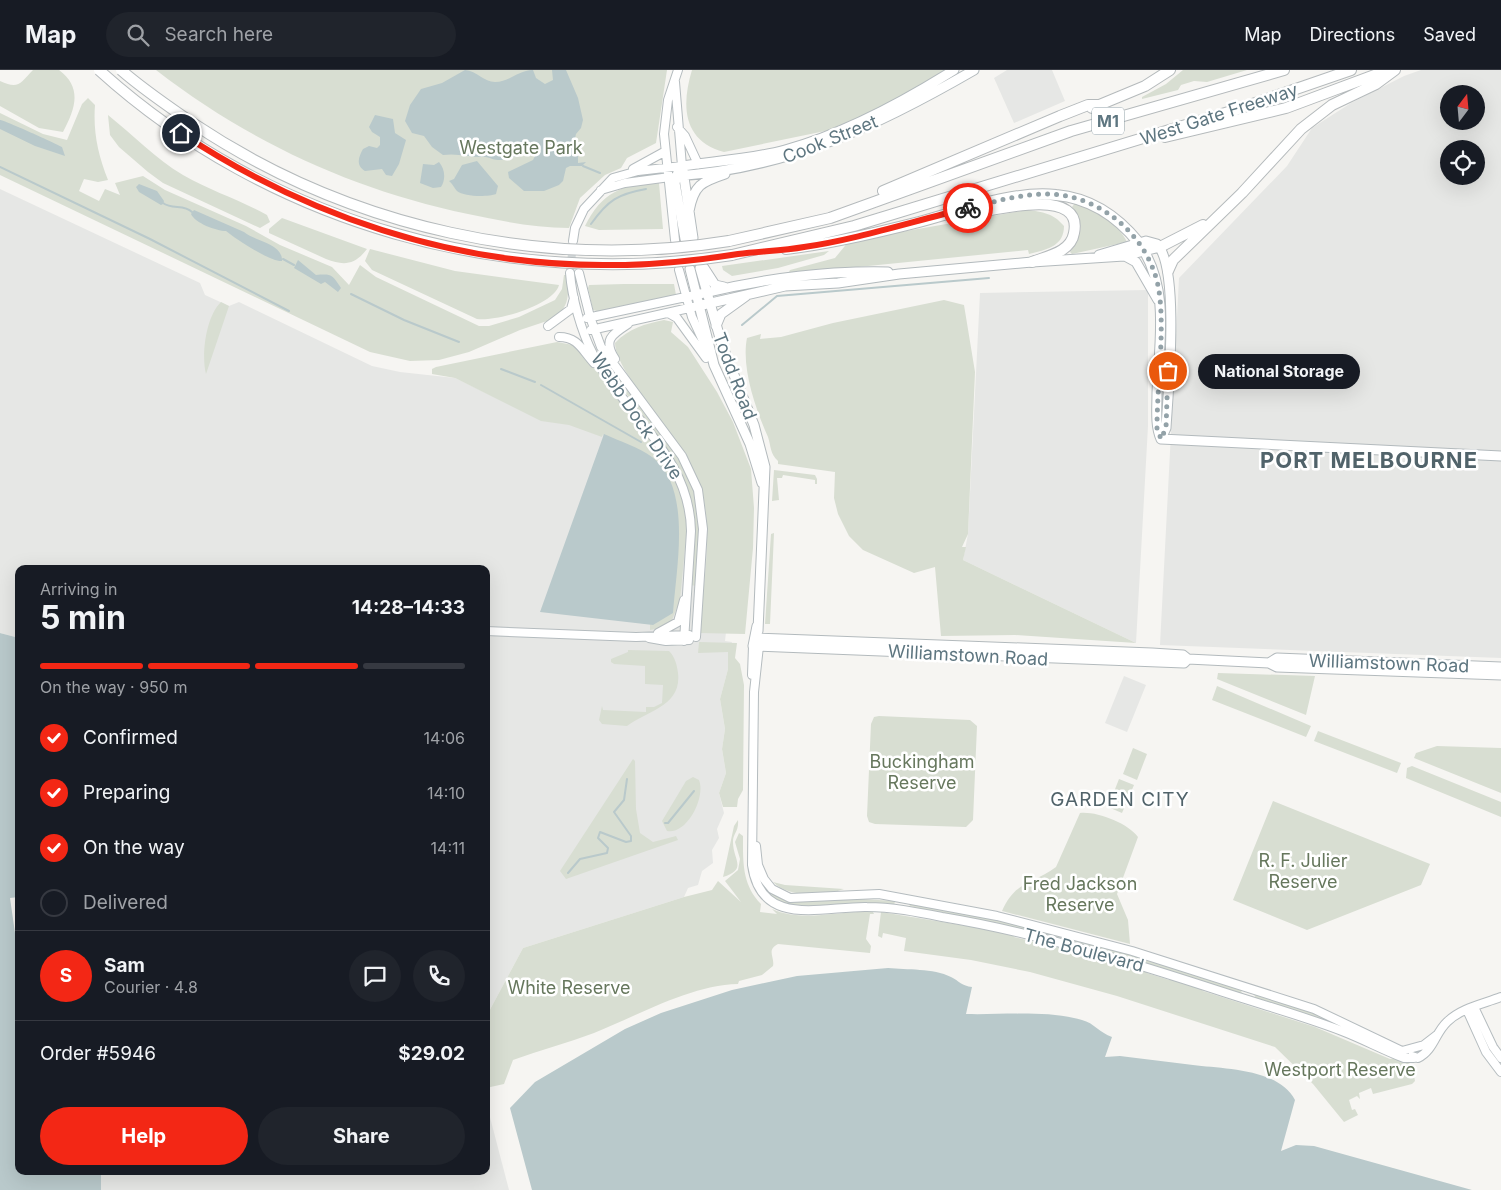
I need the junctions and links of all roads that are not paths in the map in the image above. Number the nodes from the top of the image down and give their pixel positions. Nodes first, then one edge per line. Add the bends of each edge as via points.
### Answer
1 (99, 70) edge
2 (121, 70) edge
3 (678, 70) edge
4 (954, 70) edge
5 (974, 70) edge
6 (1170, 70) edge
7 (1284, 70) edge
8 (1351, 70) edge
9 (1388, 70) edge
10 (1394, 70) edge
11 (675, 82) junction
12 (1098, 105) junction
13 (677, 127) junction
14 (664, 152) junction
15 (1096, 153) junction
16 (698, 164) junction
17 (682, 166) junction
18 (750, 166) junction
19 (666, 168) junction
20 (622, 174) junction
21 (680, 176) junction
22 (667, 177) junction
23 (934, 179) junction
24 (601, 190) junction
25 (689, 211) junction
26 (1222, 212) junction
27 (843, 213) junction
28 (920, 222) junction
29 (674, 240) dead end
30 (573, 241) tunnel mouth
31 (1143, 245) junction
32 (1160, 247) junction
33 (735, 255) junction
34 (1124, 256) junction
35 (1094, 257) junction
36 (1032, 262) junction
37 (698, 268) junction
38 (679, 270) dead end
39 (1168, 272) junction
40 (570, 273) tunnel mouth
41 (579, 273) tunnel mouth
42 (898, 274) junction
43 (727, 287) junction
44 (760, 290) junction
45 (705, 293) junction
46 (695, 295) junction
47 (574, 296) junction
48 (686, 298) junction
49 (709, 303) junction
50 (1160, 305) junction
51 (694, 308) junction
52 (669, 314) junction
53 (590, 317) junction
54 (642, 318) junction
55 (581, 320) junction
56 (548, 326) dead end
57 (716, 326) junction
58 (594, 329) junction
59 (584, 331) junction
60 (559, 337) dead end
61 (716, 369) junction
62 (608, 376) junction
63 (626, 379) junction
64 (1161, 439) junction
65 (1501, 456) edge
66 (763, 486) junction
67 (687, 591) junction
68 (490, 631) edge
69 (646, 637) junction
70 (685, 638) junction
71 (756, 642) junction
72 (1274, 663) junction
73 (1501, 667) edge
74 (1501, 675) edge
75 (754, 812) junction
76 (755, 879) joint
77 (764, 879) joint
78 (904, 898) junction
79 (903, 910) junction
80 (1071, 935) junction
81 (1068, 945) junction
82 (1250, 989) junction
83 (1501, 997) edge
84 (1246, 999) junction
85 (1470, 1008) junction
86 (1437, 1036) junction
87 (1415, 1047) junction
88 (1417, 1057) junction
89 (1501, 1058) edge
90 (1501, 1072) edge

1 - 33 highway, West Gate Freeway / M1, bridge via 162,120 219,159 296,198 376,229 458,250 545,263 644,264
2 - 27 highway, West Gate Freeway / M1, bridge via 227,146 324,194 408,223 471,237 547,248 631,250 729,241 801,226
3 - 11 street
4 - 16 main road, Cook Street via 860,121 800,146
5 - 18 main road, Cook Street via 844,136 785,158
6 - 12 highway via 1145,86
7 - 23 highway, West Gate Freeway / M1 via 1071,131
8 - 15 highway, West Gate Freeway / M1
9 - 15 highway, M1 via 1267,113
10 - 26 highway via 1376,84 1340,100 1316,117
11 - 13 street
11 - 14 street via 666,112
12 - 23 highway
12 - 27 highway via 1088,105 1060,116 854,204
13 - 16 street via 685,136
13 - 17 street
14 - 19 street
14 - 20 street
15 - 33 highway, West Gate Freeway / M1 via 854,226
16 - 17 main road, Cook Street
17 - 19 street
17 - 21 main road
18 - 21 main road, Cook Street
18 - 25 main road via 703,183 692,194
19 - 20 street
19 - 22 street
20 - 24 street
21 - 22 street
21 - 25 main road
21 - 25 main road via 679,209 689,238
22 - 24 street
22 - 29 street
23 - 27 highway, West Gate Freeway / M1
24 - 30 street via 580,216
26 - 32 highway via 1194,231
26 - 39 highway via 1173,260
28 - 31 highway via 1019,197 1056,194 1100,209
28 - 33 highway via 804,247
28 - 36 highway via 1022,205 1047,204 1062,208 1074,223 1072,240 1063,249
31 - 32 main road
31 - 34 main road
31 - 35 main road
31 - 50 main road via 1156,277
32 - 39 main road
34 - 35 main road
34 - 50 main road via 1136,262
35 - 36 main road
36 - 42 main road
37 - 43 main road via 715,285
37 - 45 main road, Todd Road
37 - 46 main road, Todd Road
38 - 48 street, Todd Road
39 - 64 main road via 1168,381 1166,428
40 - 47 street, Webb Dock Drive
41 - 53 street, Webb Dock Drive
42 - 43 main road via 872,271 805,275
42 - 44 main road
43 - 45 main road
44 - 49 main road, Webb Dock Drive
44 - 57 main road via 721,314
45 - 46 main road
45 - 49 main road, Todd Road
46 - 48 street
46 - 51 main road, Todd Road
47 - 55 street, Webb Dock Drive
47 - 56 street via 571,309
48 - 51 street, Todd Road
48 - 53 street
49 - 51 main road, Webb Dock Drive
49 - 57 main road, Todd Road
50 - 64 main road via 1157,428
51 - 52 street, Webb Dock Drive
51 - 61 main road, Todd Road
52 - 54 street, Webb Dock Drive
52 - 61 street via 677,318
53 - 55 street
53 - 58 street, Webb Dock Drive
54 - 58 street, Webb Dock Drive
54 - 63 street via 617,331 609,342 610,351
55 - 59 street, Webb Dock Drive
57 - 66 main road, Todd Road via 758,436 765,468
58 - 59 street
58 - 63 street, Webb Dock Drive via 605,353
59 - 62 street, Webb Dock Drive via 592,353
60 - 62 street via 576,341
61 - 66 main road, Todd Road via 750,444
62 - 67 street, Webb Dock Drive via 669,459 685,490 691,522
63 - 70 street, Webb Dock Drive via 682,456 698,490 703,529 696,637
64 - 65 main road
66 - 71 main road, Todd Road
67 - 69 street via 676,624
67 - 70 street, Webb Dock Drive
68 - 69 street, Webb Dock Drive
69 - 70 street, Webb Dock Drive
71 - 72 main road, Williamstown Road
71 - 75 street, Todd Road
72 - 73 main road, Williamstown Road
72 - 74 main road, Williamstown Road
75 - 76 street, Todd Road via 752,857
75 - 77 street, Todd Road via 757,862
76 - 79 street, The Boulevard via 768,898 792,910 854,907
77 - 78 street, The Boulevard via 772,889 790,898 869,893
78 - 79 street
78 - 80 street, The Boulevard via 997,916
79 - 81 street, The Boulevard via 986,924
80 - 81 street
80 - 82 street, The Boulevard
81 - 84 street, The Boulevard
82 - 84 street
82 - 87 street, The Boulevard via 1328,1014 1400,1050
83 - 85 street
84 - 88 street, The Boulevard via 1341,1031 1402,1058
85 - 86 street via 1448,1021
85 - 89 street
85 - 90 street via 1486,1052
86 - 87 street
86 - 88 street via 1429,1050
87 - 88 street via 1411,1053

